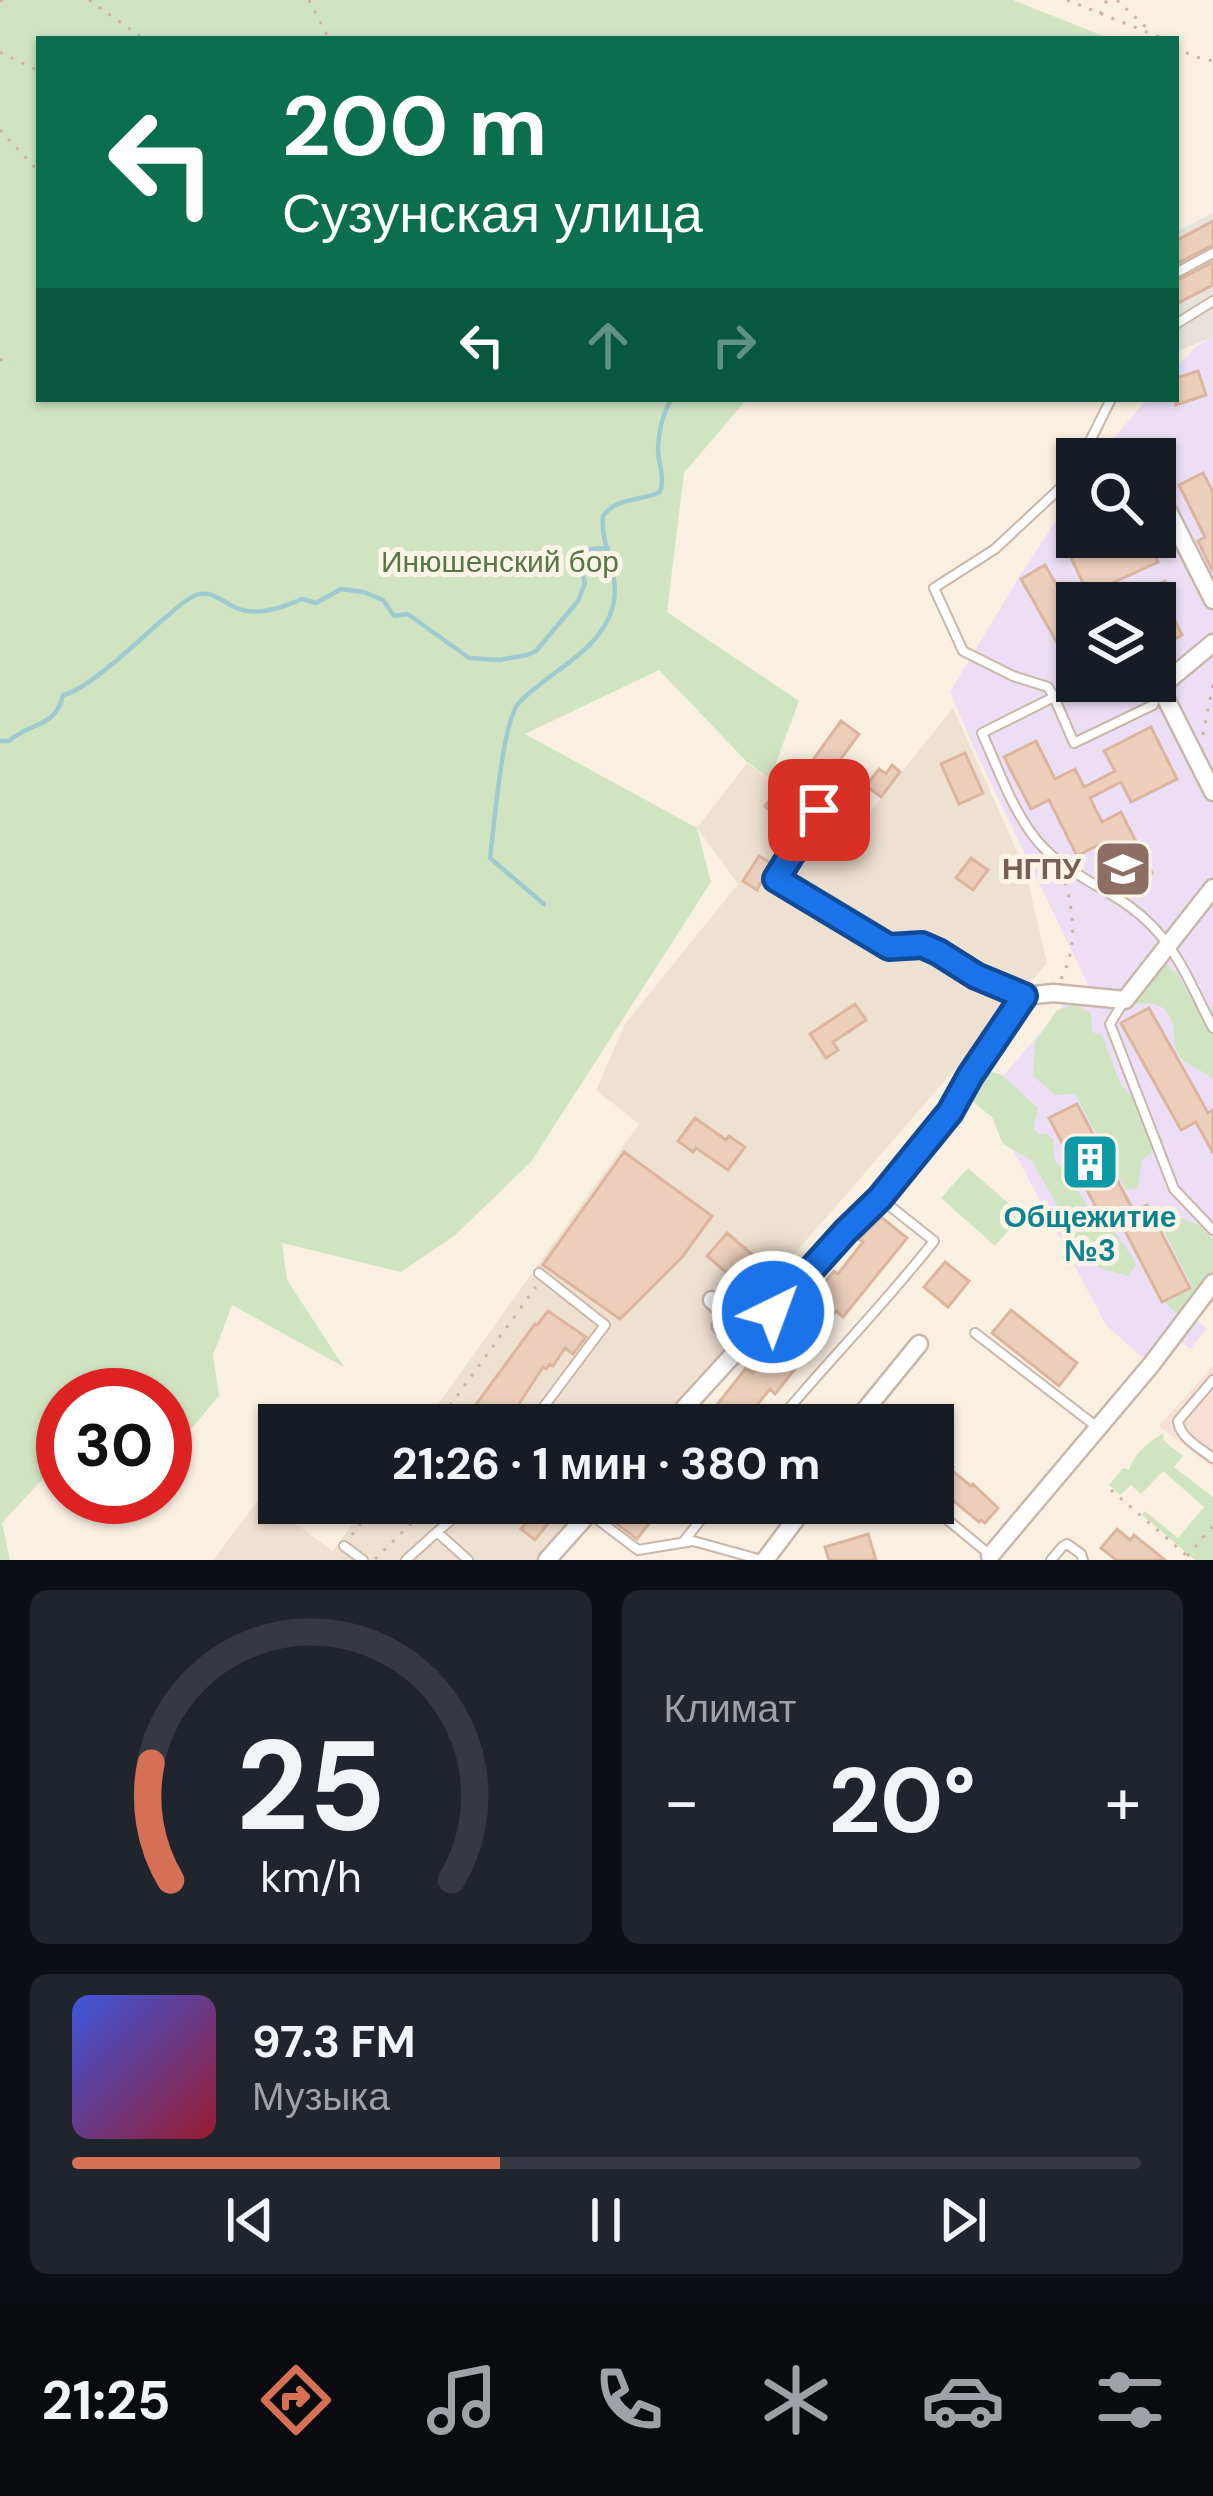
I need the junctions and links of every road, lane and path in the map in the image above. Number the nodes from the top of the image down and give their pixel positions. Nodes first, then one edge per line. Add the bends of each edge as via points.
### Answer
1 (89, 0) edge
2 (309, 0) edge
3 (1067, 0) edge
4 (1107, 0) edge
5 (1117, 0) edge
6 (1100, 14) junction
7 (1153, 34) junction
8 (140, 36) edge
9 (327, 36) edge
10 (1157, 36) edge
11 (1179, 48) edge
12 (0, 52) edge
13 (1213, 61) edge
14 (36, 70) edge
15 (0, 130) edge
16 (36, 169) edge
17 (1213, 253) edge
18 (1179, 271) edge
19 (1213, 302) edge
20 (1179, 322) edge
21 (0, 359) edge
22 (11, 364) dead end
23 (1110, 402) edge
24 (1092, 438) edge
25 (1056, 492) edge
26 (1176, 525) edge
27 (1213, 600) edge
28 (1213, 643) edge
29 (1176, 670) edge
30 (1213, 684) edge
31 (1054, 698) junction
32 (1153, 702) edge
33 (1166, 702) edge
34 (1213, 750) edge
35 (1197, 764) junction
36 (1213, 792) edge
37 (819, 810) dead end
38 (1056, 860) junction
39 (1213, 888) edge
40 (1169, 942) junction
41 (1054, 993) junction
42 (1024, 996) junction
43 (1125, 1000) junction
44 (1213, 1028) edge
45 (880, 1198) junction
46 (1213, 1230) edge
47 (542, 1274) joint
48 (1213, 1283) edge
49 (712, 1300) dead end
50 (743, 1301) dead end
51 (730, 1316) junction
52 (975, 1333) dead end
53 (919, 1344) dead end
54 (742, 1345) junction
55 (1213, 1380) edge
56 (451, 1404) edge
57 (546, 1404) edge
58 (688, 1404) edge
59 (792, 1404) edge
60 (870, 1404) edge
61 (1098, 1428) junction
62 (1213, 1458) edge
63 (1111, 1490) dead end
64 (360, 1524) edge
65 (410, 1524) edge
66 (446, 1524) edge
67 (580, 1524) edge
68 (611, 1524) edge
69 (698, 1524) edge
70 (792, 1524) edge
71 (950, 1524) edge
72 (1213, 1526) edge
73 (354, 1532) dead end
74 (437, 1532) junction
75 (683, 1543) junction
76 (344, 1546) dead end
77 (375, 1558) edge
78 (988, 1558) edge
79 (1190, 1558) edge
80 (363, 1560) edge
81 (406, 1560) edge
82 (468, 1560) edge
83 (547, 1560) edge
84 (765, 1560) edge
85 (1051, 1560) edge
86 (1083, 1560) edge

1 - 8 path
2 - 9 path
3 - 6 path
4 - 6 path
5 - 7 path
6 - 7 path
7 - 10 path
11 - 13 path
12 - 14 path
15 - 16 path
17 - 18 lane
19 - 20 lane
21 - 22 path
23 - 24 lane
25 - 31 lane via 995,549 934,588 963,651 1048,687
26 - 27 street
28 - 29 street
30 - 35 path
31 - 32 lane via 1074,743
31 - 38 lane via 982,733 1033,836
33 - 35 street
34 - 35 lane
35 - 36 street
37 - 42 street via 776,879 889,947 922,945
38 - 40 lane
38 - 41 path via 1073,944
39 - 40 street
40 - 43 street
40 - 44 lane
41 - 42 street
41 - 43 street
42 - 45 street via 950,1112
43 - 46 lane via 1110,1024 1174,1189
45 - 54 street
45 - 59 lane via 934,1240
47 - 56 path
47 - 57 lane via 605,1325
48 - 61 street
49 - 51 street
50 - 51 street
51 - 54 street via 721,1326
52 - 61 lane
53 - 60 street
54 - 58 street
55 - 62 lane via 1178,1426
61 - 78 street
63 - 79 path
64 - 73 path
65 - 77 path
66 - 74 lane
67 - 83 street
68 - 75 lane via 638,1550
69 - 75 lane
70 - 84 street
71 - 78 lane
72 - 79 path
74 - 81 lane
74 - 82 lane
75 - 84 lane
76 - 80 lane
85 - 86 lane via 1067,1544

